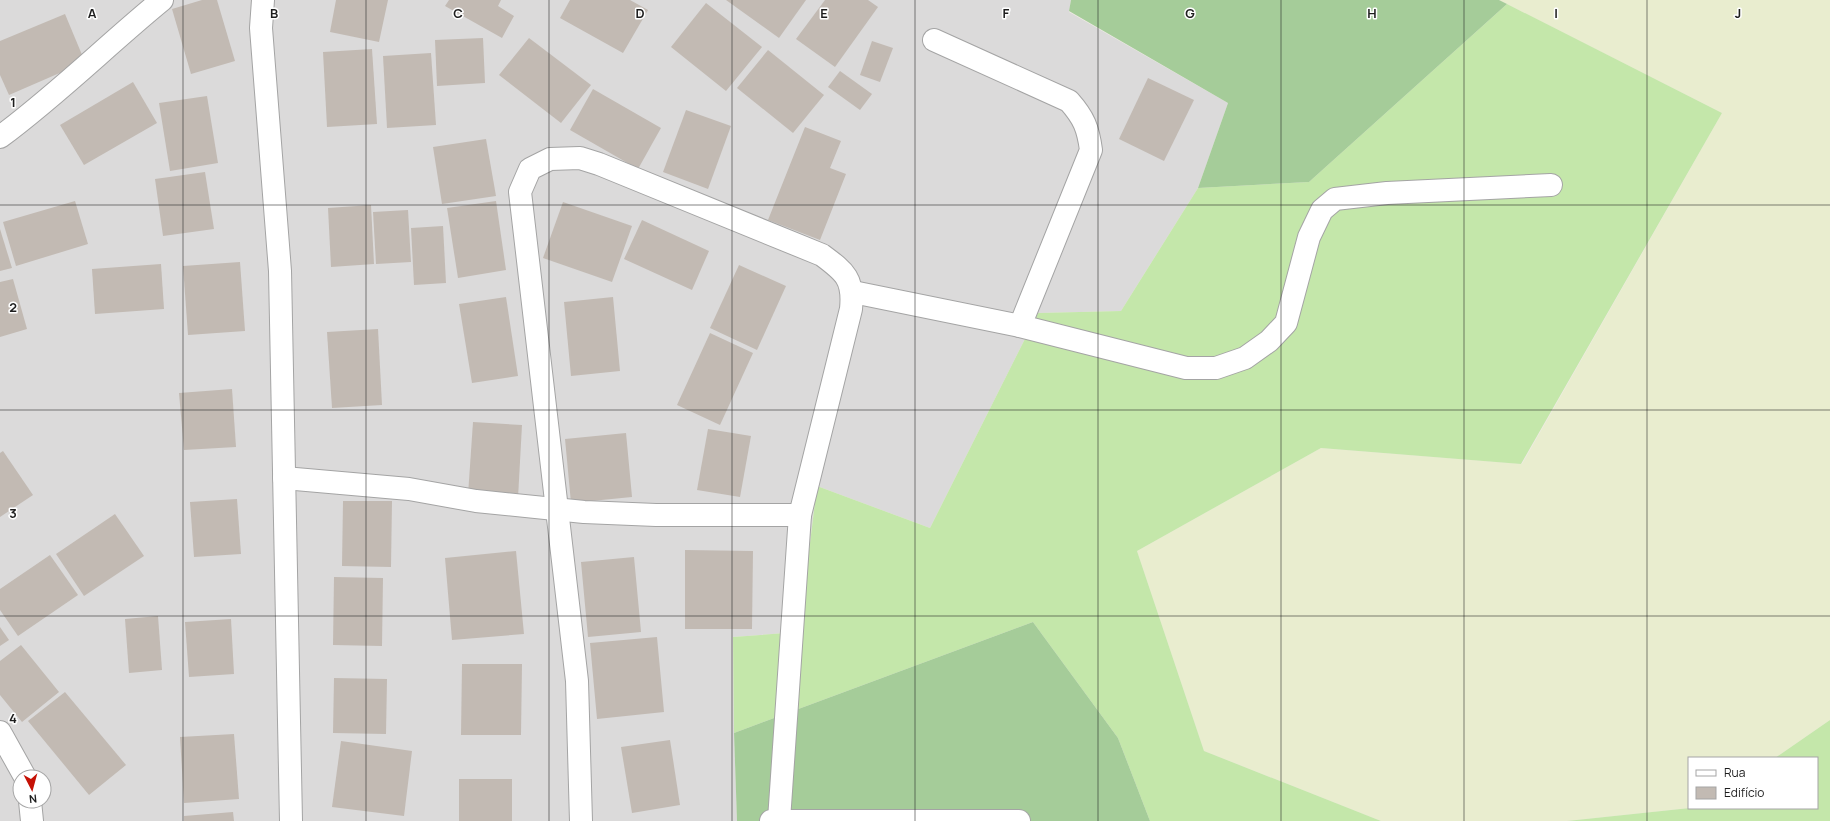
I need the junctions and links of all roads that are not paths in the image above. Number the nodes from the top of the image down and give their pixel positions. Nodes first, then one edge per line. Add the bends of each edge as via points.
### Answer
1 (162, 0) edge
2 (263, 0) edge
3 (934, 40) dead end
4 (0, 137) edge
5 (1551, 185) dead end
6 (853, 292) junction
7 (1020, 326) junction
8 (284, 478) junction
9 (558, 510) junction
10 (800, 516) junction
11 (0, 732) edge
12 (21, 769) edge
13 (31, 809) edge
14 (779, 820) edge
15 (32, 821) edge
16 (295, 821) edge
17 (581, 821) edge
18 (771, 821) edge
19 (1019, 821) edge

1 - 4 street via 28,116
2 - 8 street via 261,28 280,270
3 - 7 street via 1069,101 1081,115 1088,129 1091,150
5 - 7 street via 1387,193 1335,199 1322,210 1309,237 1286,323 1269,341 1245,358 1216,368 1186,368
6 - 7 street
6 - 9 street via 838,266 822,255 599,164 580,158 550,159 530,169 520,192
6 - 10 street
8 - 9 street via 409,489 476,501
8 - 16 street
9 - 10 street via 622,514
9 - 17 street via 577,681
10 - 14 street
11 - 12 street
13 - 15 street
14 - 18 street
14 - 19 street

